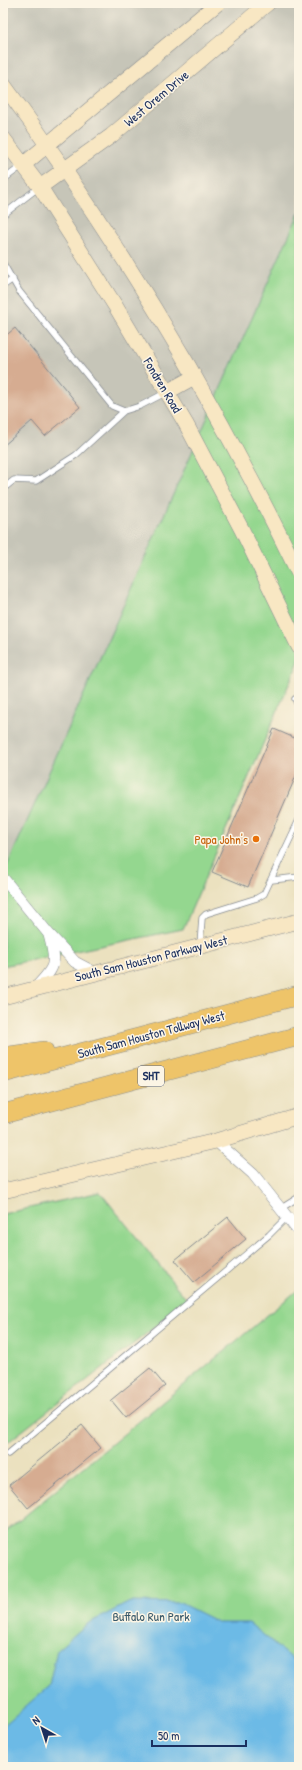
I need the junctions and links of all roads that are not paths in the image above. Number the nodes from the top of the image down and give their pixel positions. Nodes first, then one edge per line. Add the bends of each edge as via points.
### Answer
1 (218, 3) edge
2 (268, 3) edge
3 (3, 84) edge
4 (3, 138) edge
5 (49, 145) junction
6 (23, 165) junction
7 (65, 169) junction
8 (3, 180) edge
9 (40, 187) junction
10 (3, 215) edge
11 (3, 263) edge
12 (13, 279) junction
13 (3, 286) edge
14 (194, 377) junction
15 (167, 392) junction
16 (124, 411) junction
17 (3, 489) edge
18 (299, 574) edge
19 (296, 631) edge
20 (299, 647) edge
21 (299, 697) edge
22 (299, 706) edge
23 (299, 820) edge
24 (299, 877) edge
25 (3, 878) edge
26 (272, 880) junction
27 (299, 921) edge
28 (48, 932) junction
29 (200, 946) junction
30 (94, 972) junction
31 (34, 989) junction
32 (299, 995) edge
33 (3, 997) edge
34 (299, 1036) edge
35 (142, 1037) junction
36 (3, 1057) edge
37 (3, 1072) edge
38 (3, 1114) edge
39 (299, 1116) edge
40 (216, 1141) junction
41 (3, 1191) edge
42 (299, 1197) edge
43 (284, 1213) junction
44 (299, 1232) edge
45 (8, 1454) dead end

1 - 5 main road
2 - 7 main road, West Orem Drive via 111,136
3 - 5 main road
4 - 6 main road, Fondren Road
5 - 6 main road
5 - 7 main road
6 - 8 lane
6 - 9 main road, Fondren Road
7 - 9 main road, West Orem Drive
7 - 14 main road via 143,290
9 - 10 lane
9 - 15 main road, Fondren Road
11 - 12 lane
12 - 13 lane
12 - 16 lane via 19,291 112,406
14 - 15 main road
14 - 18 main road via 263,500
15 - 16 lane
15 - 19 main road, Fondren Road
16 - 17 lane via 76,455 36,481 14,480
19 - 20 main road, Fondren Road
21 - 22 lane via 295,699
23 - 26 lane
24 - 26 lane
25 - 28 street
26 - 29 lane via 264,894 257,898 206,914 202,918
27 - 29 main road, South Sam Houston Parkway West
28 - 30 street via 75,962
28 - 31 street via 55,960 48,975
29 - 30 main road, South Sam Houston Parkway West
30 - 31 main road, South Sam Houston Parkway West
31 - 33 main road, South Sam Houston Parkway West
32 - 35 highway, South Sam Houston Tollway West
34 - 38 highway, SHT
35 - 36 highway
35 - 37 highway, South Sam Houston Tollway West
39 - 40 main road
40 - 41 main road
40 - 43 street via 253,1174
42 - 43 lane
43 - 44 street
43 - 45 lane via 268,1235

